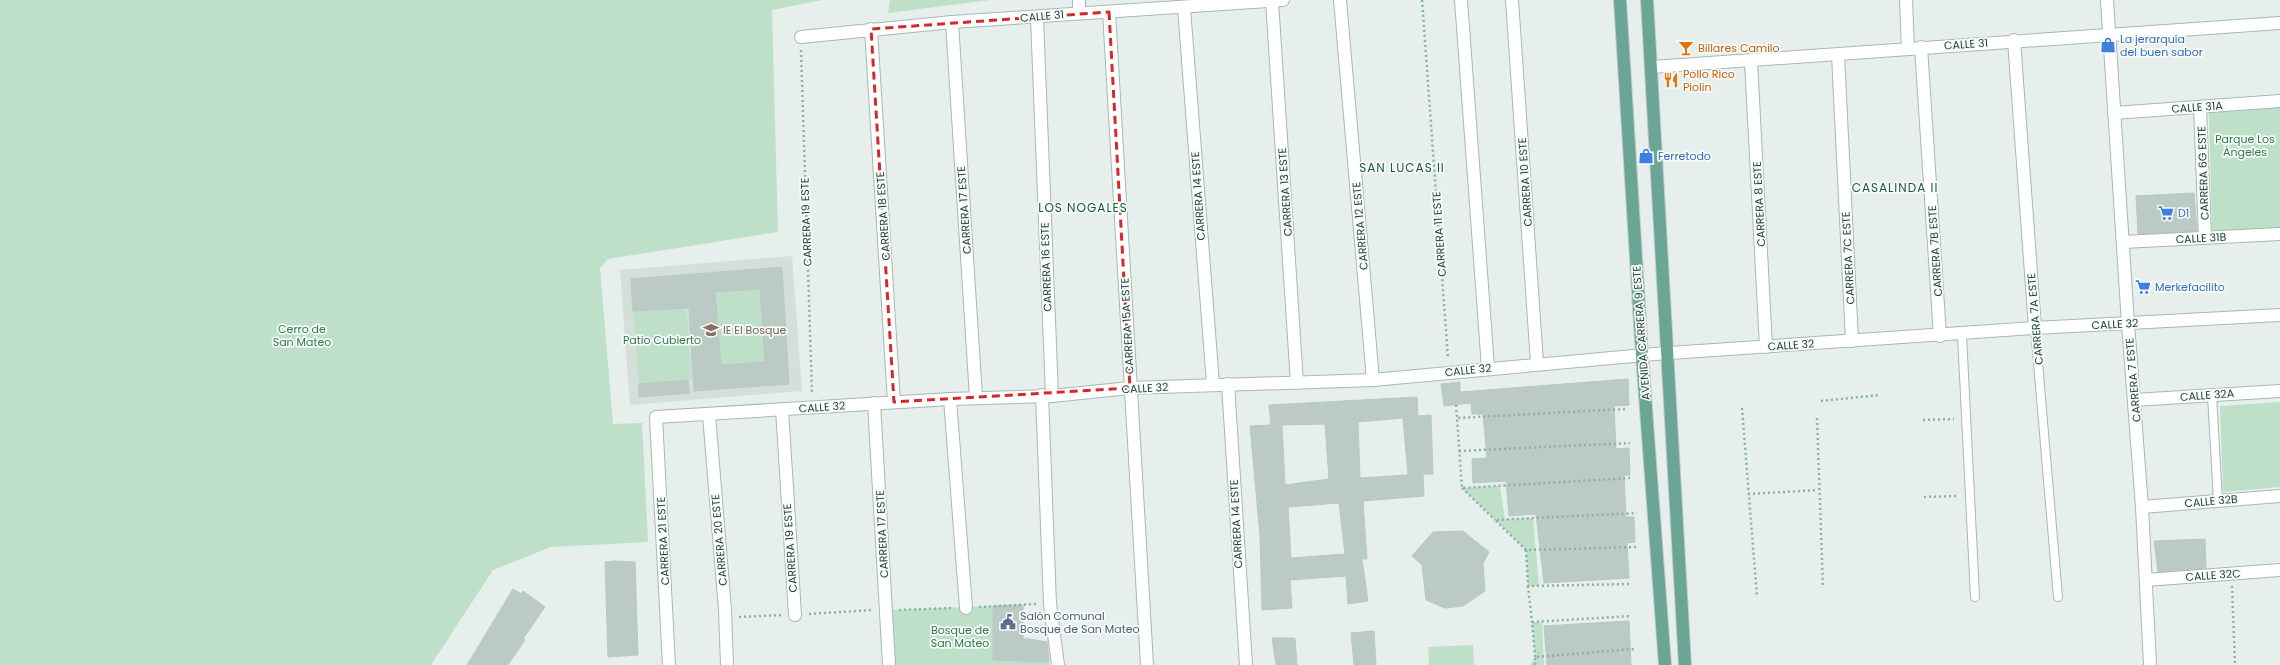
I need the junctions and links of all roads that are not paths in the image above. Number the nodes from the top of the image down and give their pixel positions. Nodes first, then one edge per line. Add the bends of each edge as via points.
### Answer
1 (1079, 0) edge
2 (1278, 0) edge
3 (1340, 0) edge
4 (1461, 0) edge
5 (1512, 0) edge
6 (1620, 0) edge
7 (1647, 0) edge
8 (1906, 0) edge
9 (2107, 0) edge
10 (1240, 1) edge
11 (1162, 4) edge
12 (1184, 8) junction
13 (1109, 12) junction
14 (1079, 13) junction
15 (1037, 18) junction
16 (952, 22) junction
17 (2280, 23) edge
18 (872, 29) junction
19 (2110, 34) junction
20 (801, 37) road end
21 (2014, 40) junction
22 (1921, 47) junction
23 (1908, 49) junction
24 (1838, 55) junction
25 (1751, 61) junction
26 (1652, 67) junction
27 (2280, 101) edge
28 (2200, 107) junction
29 (2114, 113) junction
30 (2280, 234) edge
31 (2205, 238) junction
32 (2123, 242) junction
33 (2280, 314) edge
34 (2128, 324) junction
35 (2035, 328) junction
36 (1962, 334) junction
37 (1940, 336) junction
38 (1852, 341) junction
39 (1766, 347) junction
40 (1667, 353) junction
41 (1642, 355) junction
42 (1537, 363) junction
43 (1488, 368) junction
44 (1373, 380) junction
45 (1297, 383) junction
46 (1213, 384) junction
47 (1228, 384) junction
48 (1130, 388) junction
49 (2280, 391) edge
50 (2212, 395) junction
51 (1047, 396) junction
52 (976, 398) junction
53 (950, 399) junction
54 (2134, 400) junction
55 (894, 402) junction
56 (874, 403) junction
57 (782, 409) junction
58 (709, 415) junction
59 (656, 417) joint
60 (2280, 496) edge
61 (2218, 500) junction
62 (2142, 507) junction
63 (2280, 570) edge
64 (2146, 580) junction
65 (1975, 597) dead end
66 (2058, 597) dead end
67 (966, 608) dead end
68 (795, 615) dead end
69 (669, 665) edge
70 (727, 665) edge
71 (889, 665) edge
72 (1058, 665) edge
73 (1147, 665) edge
74 (1246, 665) edge
75 (1665, 665) edge
76 (1685, 665) edge
77 (2150, 665) edge

1 - 14 street
2 - 10 street, CALLE 31
2 - 45 street, CARRERA 13 ESTE
3 - 44 street, CARRERA 12 ESTE
4 - 43 street
5 - 42 street, CARRERA 10 ESTE
6 - 41 main road, AVENIDA CARRERA 9 ESTE
7 - 26 main road
8 - 23 street
9 - 19 street, CARRERA 7 ESTE
10 - 12 street, CALLE 31
11 - 12 street, CALLE 31
11 - 13 street, CALLE 31
12 - 46 street, CARRERA 14 ESTE
13 - 14 street, CALLE 31
13 - 48 street, CARRERA 15A ESTE
14 - 15 street, CALLE 31
15 - 16 street, CALLE 31
15 - 51 street, CARRERA 16 ESTE
16 - 18 street, CALLE 31
16 - 52 street, CARRERA 17 ESTE
17 - 19 street, CALLE 31
18 - 20 street, CALLE 31
18 - 55 street, CARRERA 18 ESTE
19 - 21 street, CALLE 31
19 - 29 street, CARRERA 7 ESTE
21 - 22 street, CALLE 31
21 - 35 street, CARRERA 7A ESTE
22 - 23 street, CALLE 31
22 - 37 street, CARRERA 7B ESTE
23 - 24 street, CALLE 31
24 - 25 street, CALLE 31
24 - 38 street, CARRERA 7C ESTE
25 - 26 street, CALLE 31
25 - 39 street, CARRERA 8 ESTE
26 - 40 main road
27 - 28 street, CALLE 31A
28 - 29 street, CALLE 31A
28 - 31 street, CARRERA 6G ESTE
29 - 32 street, CARRERA 7 ESTE
30 - 31 street, CALLE 31B
31 - 32 street, CALLE 31B
32 - 34 street, CARRERA 7 ESTE
33 - 34 street, CALLE 32
34 - 35 street, CALLE 32
34 - 54 street, CARRERA 7 ESTE
35 - 36 street, CALLE 32
35 - 66 lane, CARRERA 7A ESTE
36 - 37 street, CALLE 32
36 - 65 lane
37 - 38 street, CALLE 32
38 - 39 street, CALLE 32
39 - 40 street, CALLE 32
40 - 41 street, CALLE 32
40 - 76 main road
41 - 42 street, CALLE 32
41 - 75 main road, AVENIDA CARRERA 9 ESTE
42 - 43 street, CALLE 32
43 - 44 street, CALLE 32
44 - 45 street, CALLE 32
45 - 47 street, CALLE 32
46 - 47 street, CALLE 32
46 - 48 street, CALLE 32
47 - 74 street, CARRERA 14 ESTE
48 - 51 street, CALLE 32
48 - 73 street, CARRERA 15A ESTE
49 - 50 street, CALLE 32A
50 - 54 street, CALLE 32A
50 - 61 lane
51 - 52 street, CALLE 32
51 - 72 street, CARRERA 16 ESTE via 1050,604
52 - 53 street, CALLE 32
53 - 55 street, CALLE 32
53 - 67 street
54 - 62 street, CARRERA 7 ESTE
55 - 56 street, CALLE 32
56 - 57 street, CALLE 32
56 - 71 street, CARRERA 17 ESTE
57 - 58 street, CALLE 32
57 - 68 street, CARRERA 19 ESTE
58 - 59 street, CALLE 32
58 - 70 street, CARRERA 20 ESTE
59 - 69 street, CARRERA 21 ESTE
60 - 61 street, CALLE 32B
61 - 62 street, CALLE 32B
62 - 64 street, CARRERA 7 ESTE
63 - 64 street, CALLE 32C
64 - 77 street, CARRERA 7 ESTE

